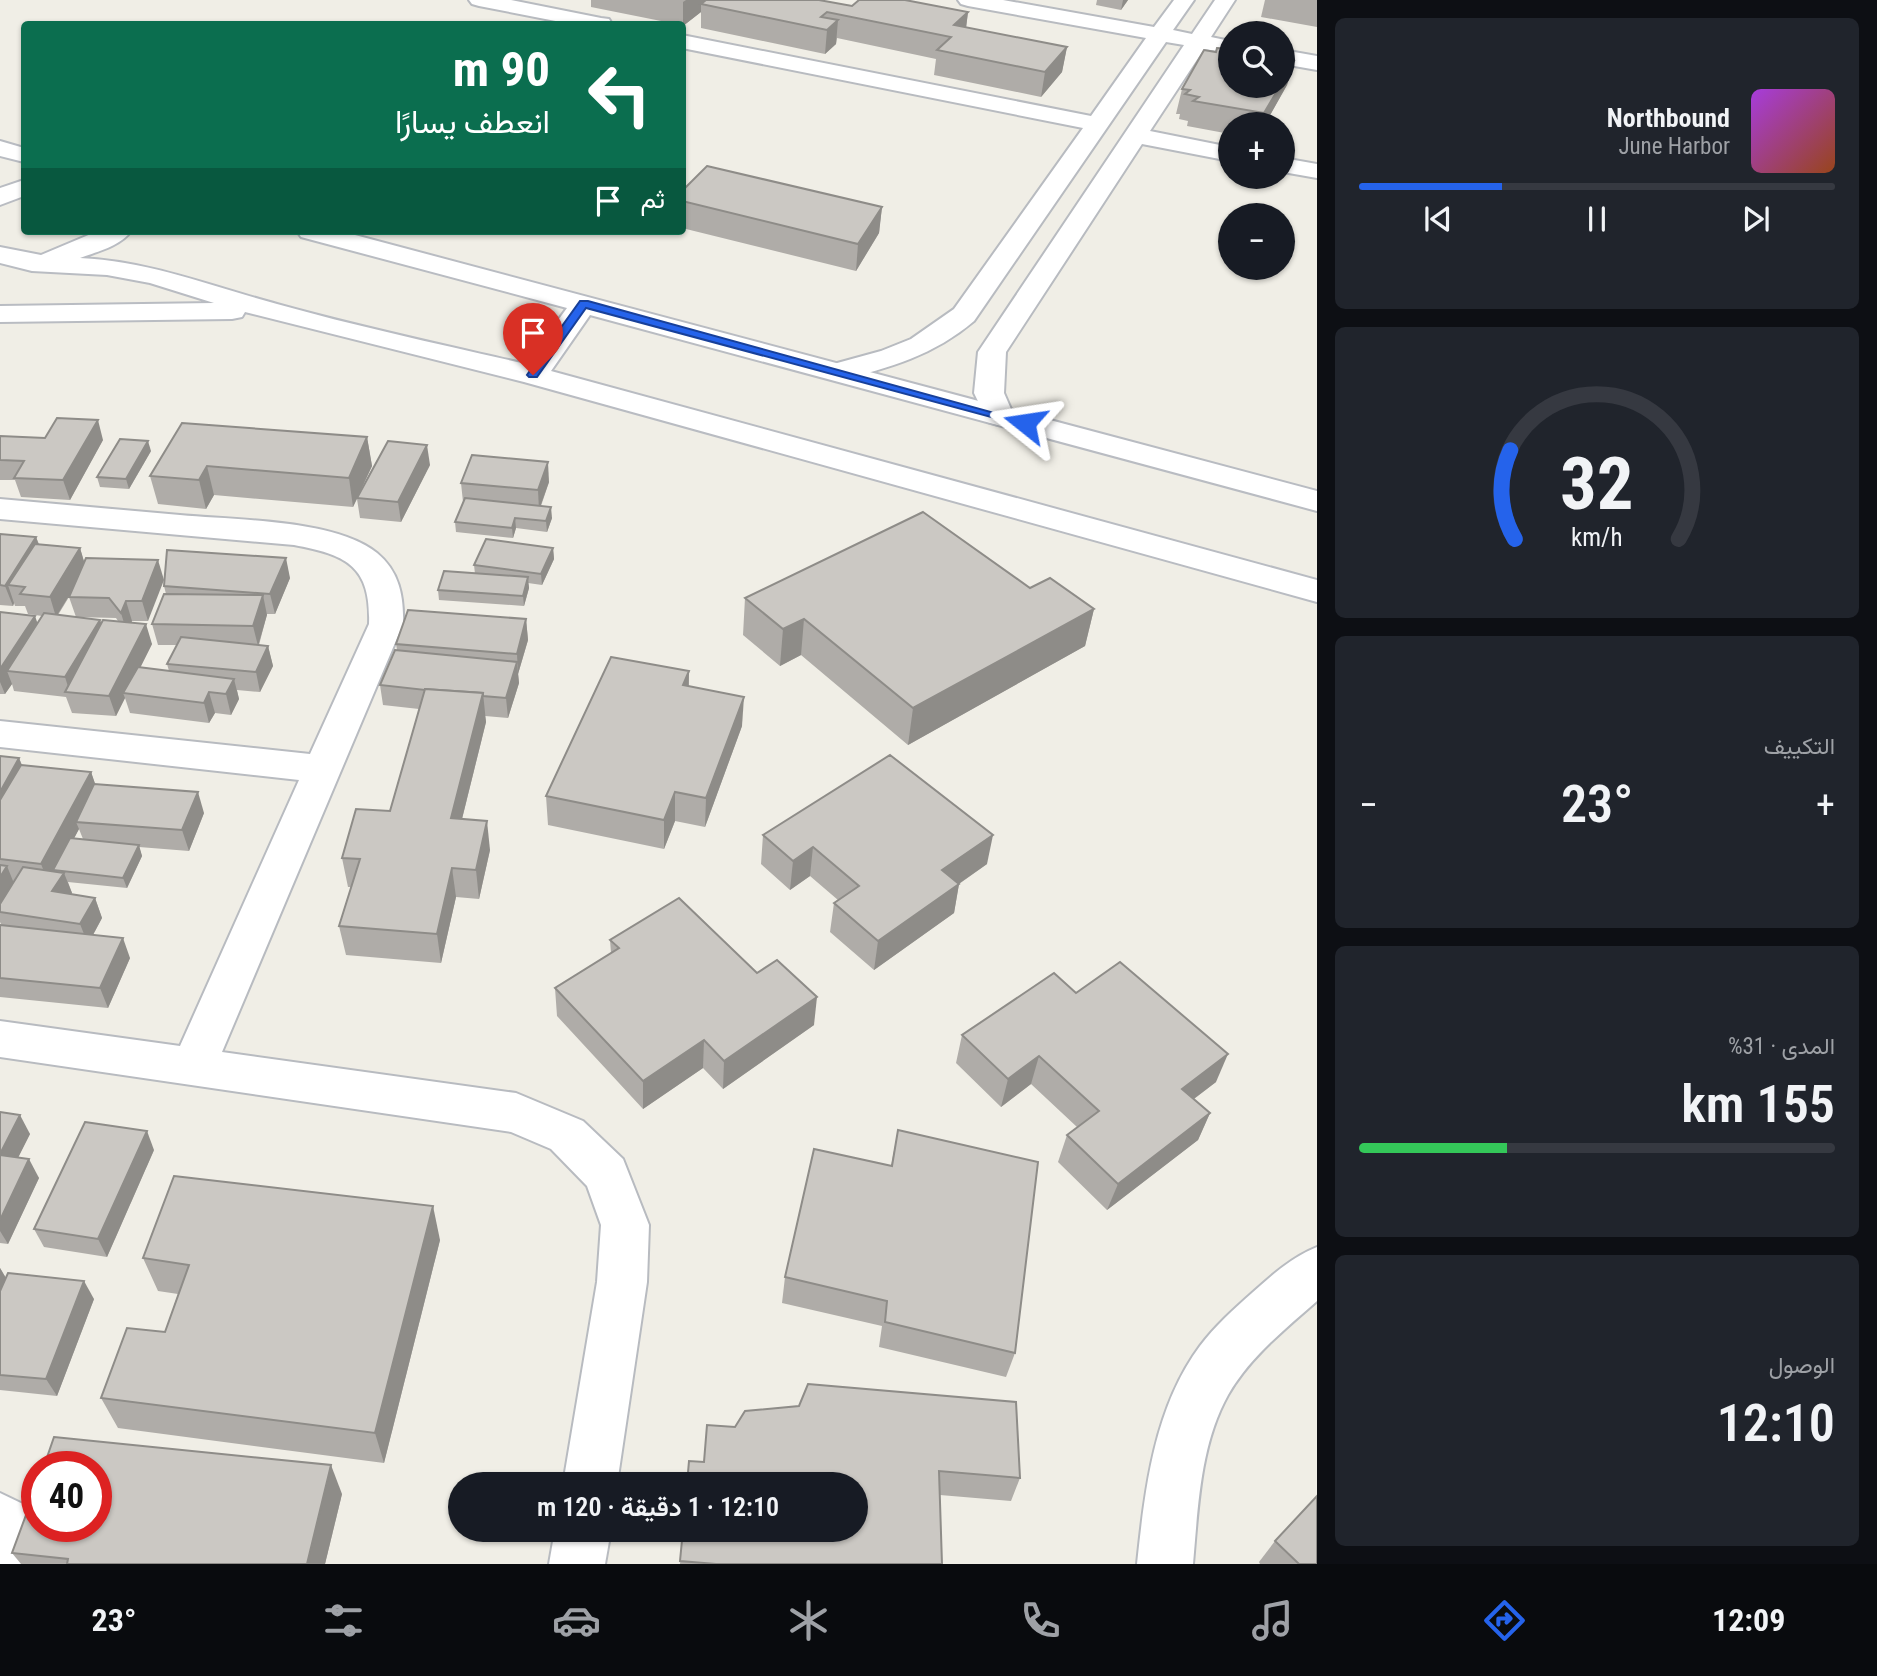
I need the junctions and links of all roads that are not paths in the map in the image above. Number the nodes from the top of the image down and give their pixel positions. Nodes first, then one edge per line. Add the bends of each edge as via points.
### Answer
1 (479, 0) edge
2 (968, 0) edge
3 (1184, 0) edge
4 (1225, 0) edge
5 (586, 21) edge
6 (1160, 34) junction
7 (1198, 41) junction
8 (686, 42) edge
9 (1218, 45) edge
10 (1295, 59) edge
11 (1317, 63) edge
12 (1097, 124) junction
13 (1135, 135) junction
14 (0, 148) edge
15 (1218, 152) edge
16 (21, 154) edge
17 (1295, 167) edge
18 (1317, 171) edge
19 (21, 188) edge
20 (0, 197) edge
21 (110, 235) edge
22 (325, 235) edge
23 (0, 256) edge
24 (32, 263) junction
25 (0, 270) edge
26 (584, 304) junction
27 (269, 311) junction
28 (0, 314) edge
29 (840, 371) junction
30 (533, 375) junction
31 (999, 416) junction
32 (1317, 501) edge
33 (0, 509) edge
34 (1317, 591) edge
35 (0, 734) edge
36 (321, 769) junction
37 (0, 1039) edge
38 (193, 1067) junction
39 (1317, 1270) edge
40 (592, 1472) edge
41 (0, 1521) edge
42 (581, 1542) edge
43 (16, 1564) edge
44 (577, 1564) edge
45 (1165, 1564) edge

1 - 5 street
2 - 6 street
3 - 6 street
4 - 7 street
6 - 7 street
6 - 12 street
7 - 9 street
7 - 13 street
8 - 12 street
10 - 11 street
12 - 29 street via 964,315 925,345 899,357
13 - 15 street
13 - 31 street via 992,352 989,393
14 - 16 street
17 - 18 street
19 - 20 street
21 - 24 street via 74,252
22 - 26 street
23 - 24 street
24 - 25 street
24 - 27 street via 132,271
26 - 29 street
26 - 30 street
27 - 28 street
27 - 30 street
29 - 31 street
30 - 34 street
31 - 32 street
33 - 36 street via 294,535 332,542 362,556 382,578 389,603 386,624
35 - 36 street
36 - 38 street
37 - 38 street
38 - 40 street via 516,1113 567,1135 606,1174 625,1225 622,1282
39 - 45 street via 1249,1330 1210,1375 1185,1432 1171,1497
41 - 43 street
42 - 44 street

